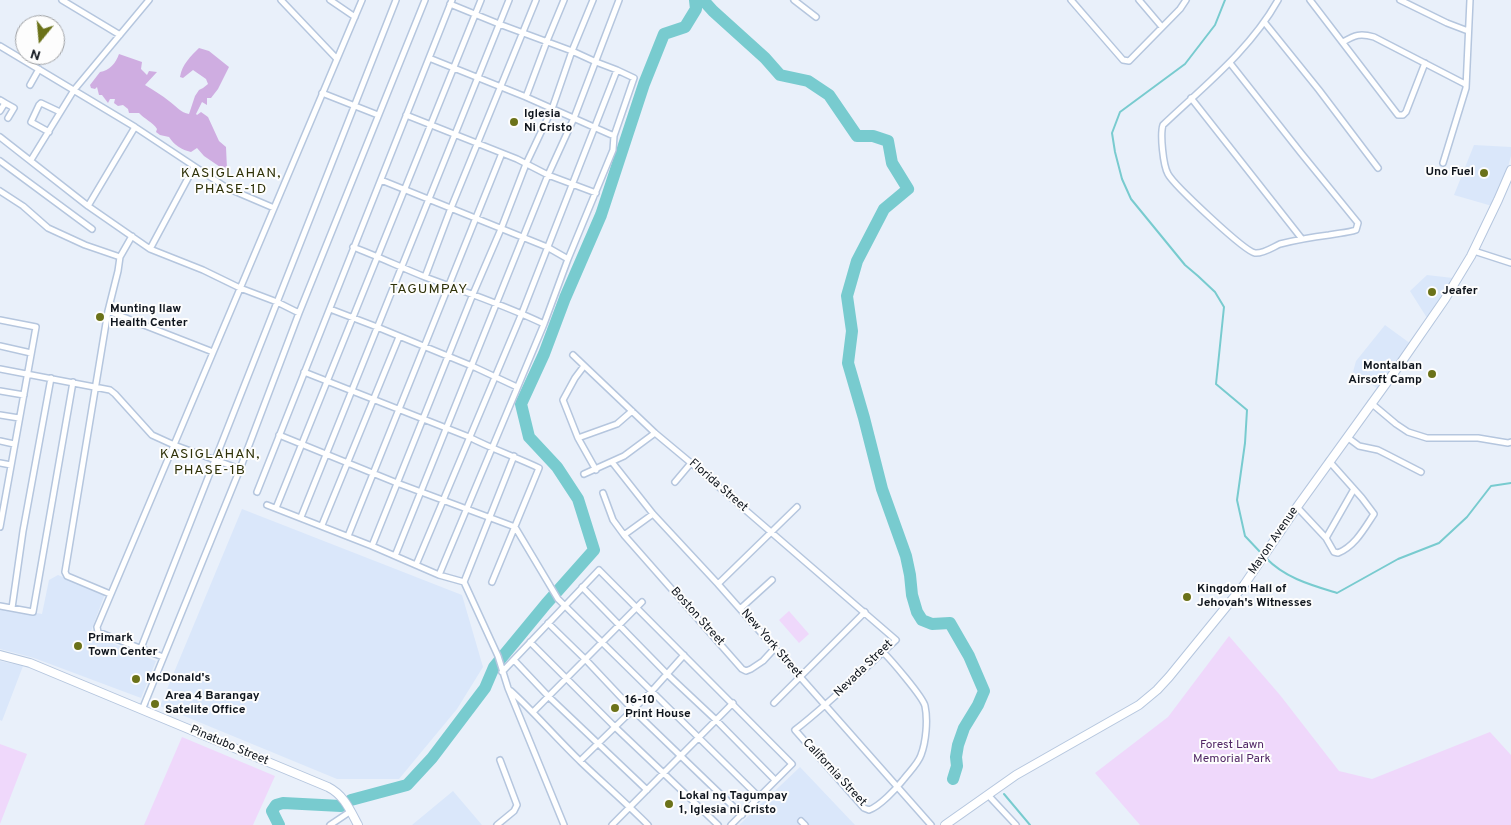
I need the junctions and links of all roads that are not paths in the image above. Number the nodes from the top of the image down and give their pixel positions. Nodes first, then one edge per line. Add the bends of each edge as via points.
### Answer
1 (62, 0) edge
2 (149, 0) edge
3 (281, 0) edge
4 (330, 0) edge
5 (362, 0) edge
6 (396, 0) edge
7 (425, 0) edge
8 (481, 0) edge
9 (509, 0) edge
10 (536, 0) edge
11 (564, 0) edge
12 (593, 0) edge
13 (619, 0) edge
14 (794, 0) edge
15 (1071, 0) edge
16 (1139, 0) edge
17 (1186, 0) edge
18 (1278, 0) edge
19 (1310, 0) edge
20 (1400, 0) edge
21 (1470, 0) edge
22 (451, 2) edge
23 (476, 14) junction
24 (354, 17) junction
25 (816, 17) dead end
26 (1265, 23) junction
27 (499, 24) junction
28 (1162, 27) junction
29 (1468, 31) junction
30 (522, 33) junction
31 (120, 35) junction
32 (547, 41) junction
33 (1343, 42) junction
34 (1, 47) edge
35 (572, 51) junction
36 (337, 58) junction
37 (429, 58) junction
38 (596, 62) junction
39 (1230, 63) junction
40 (1425, 63) junction
41 (453, 68) junction
42 (39, 69) junction
43 (617, 70) junction
44 (478, 78) junction
45 (1465, 84) junction
46 (30, 85) dead end
47 (501, 86) junction
48 (74, 90) junction
49 (322, 93) junction
50 (526, 97) junction
51 (1191, 98) junction
52 (2, 101) edge
53 (354, 106) junction
54 (552, 109) junction
55 (0, 111) edge
56 (60, 112) junction
57 (378, 115) junction
58 (406, 115) junction
59 (8, 118) dead end
60 (574, 118) junction
61 (431, 125) junction
62 (135, 127) junction
63 (596, 127) junction
64 (49, 132) junction
65 (455, 135) junction
66 (614, 136) junction
67 (0, 137) edge
68 (477, 144) junction
69 (502, 153) junction
70 (31, 160) junction
71 (0, 161) edge
72 (1443, 163) dead end
73 (526, 164) junction
74 (194, 167) junction
75 (1378, 168) dead end
76 (1511, 170) edge
77 (548, 175) junction
78 (381, 180) junction
79 (572, 184) junction
80 (405, 190) junction
81 (0, 192) edge
82 (596, 193) junction
83 (429, 200) junction
84 (88, 206) junction
85 (274, 208) junction
86 (451, 208) junction
87 (476, 220) junction
88 (92, 229) dead end
89 (501, 229) junction
90 (132, 236) junction
91 (523, 239) junction
92 (1302, 239) junction
93 (353, 247) junction
94 (547, 248) junction
95 (150, 249) junction
96 (1474, 251) junction
97 (379, 256) junction
98 (120, 257) junction
99 (568, 259) junction
100 (1511, 263) edge
101 (402, 268) junction
102 (425, 277) junction
103 (450, 286) junction
104 (240, 288) junction
105 (474, 294) junction
106 (277, 302) junction
107 (496, 304) junction
108 (330, 309) junction
109 (108, 311) junction
110 (299, 313) junction
111 (522, 313) junction
112 (353, 318) junction
113 (0, 320) edge
114 (544, 324) junction
115 (377, 327) junction
116 (399, 337) junction
117 (0, 346) edge
118 (424, 347) junction
119 (213, 352) junction
120 (31, 353) junction
121 (573, 355) dead end
122 (448, 357) junction
123 (472, 366) junction
124 (584, 366) junction
125 (0, 368) edge
126 (304, 372) junction
127 (28, 374) junction
128 (495, 376) junction
129 (50, 378) junction
130 (327, 381) junction
131 (73, 382) junction
132 (95, 386) junction
133 (517, 387) junction
134 (352, 391) junction
135 (0, 392) edge
136 (24, 396) junction
137 (373, 399) junction
138 (1371, 403) junction
139 (399, 409) junction
140 (632, 411) junction
141 (0, 415) edge
142 (19, 418) junction
143 (423, 419) junction
144 (447, 429) junction
145 (655, 433) junction
146 (279, 435) junction
147 (469, 437) junction
148 (1347, 437) junction
149 (578, 438) junction
150 (0, 441) edge
151 (1511, 442) edge
152 (14, 444) junction
153 (302, 444) junction
154 (174, 445) junction
155 (492, 449) junction
156 (326, 453) junction
157 (514, 456) junction
158 (215, 460) junction
159 (1329, 461) junction
160 (348, 462) junction
161 (612, 462) junction
162 (0, 463) edge
163 (691, 463) junction
164 (11, 466) junction
165 (240, 469) junction
166 (596, 470) junction
167 (1421, 472) dead end
168 (373, 473) junction
169 (584, 474) dead end
170 (675, 482) dead end
171 (397, 483) junction
172 (0, 486) edge
173 (7, 487) junction
174 (1354, 490) junction
175 (257, 492) dead end
176 (422, 492) junction
177 (604, 493) dead end
178 (443, 500) junction
179 (267, 505) dead end
180 (1297, 506) junction
181 (797, 507) dead end
182 (276, 508) junction
183 (467, 509) junction
184 (1, 512) edge
185 (653, 514) junction
186 (301, 517) junction
187 (490, 517) junction
188 (322, 526) junction
189 (0, 527) edge
190 (515, 527) junction
191 (771, 532) junction
192 (624, 535) junction
193 (348, 536) junction
194 (1326, 538) junction
195 (372, 546) junction
196 (395, 556) junction
197 (416, 565) junction
198 (439, 575) junction
199 (772, 580) dead end
200 (464, 582) junction
201 (492, 582) dead end
202 (718, 584) junction
203 (582, 587) junction
204 (110, 594) junction
205 (642, 602) dead end
206 (565, 605) junction
207 (0, 606) edge
208 (12, 608) junction
209 (636, 608) junction
210 (740, 609) junction
211 (865, 612) junction
212 (548, 623) junction
213 (620, 625) junction
214 (530, 642) junction
215 (602, 644) junction
216 (141, 648) junction
217 (774, 649) junction
218 (883, 652) junction
219 (0, 655) edge
220 (684, 655) junction
221 (162, 657) junction
222 (514, 660) junction
223 (586, 660) junction
224 (502, 672) junction
225 (667, 674) junction
226 (800, 677) junction
227 (567, 679) junction
228 (508, 688) junction
229 (651, 692) junction
230 (549, 697) junction
231 (733, 703) junction
232 (774, 703) dead end
233 (826, 706) junction
234 (142, 710) junction
235 (633, 710) junction
236 (534, 712) junction
237 (716, 720) junction
238 (615, 728) junction
239 (796, 730) joint
240 (699, 737) junction
241 (598, 743) junction
242 (681, 756) junction
243 (500, 760) dead end
244 (580, 761) junction
245 (663, 774) junction
246 (776, 780) junction
247 (897, 787) junction
248 (647, 790) junction
249 (988, 795) junction
250 (759, 797) junction
251 (630, 806) junction
252 (351, 811) junction
253 (742, 814) junction
254 (330, 825) edge
255 (358, 825) edge
256 (497, 825) edge
257 (564, 825) edge
258 (612, 825) edge
259 (648, 825) edge
260 (718, 825) edge
261 (731, 825) edge
262 (931, 825) edge
263 (945, 825) edge
264 (1016, 825) edge

1 - 31 street
2 - 31 street
3 - 36 street
4 - 24 street
5 - 24 street
6 - 53 street
7 - 57 street
8 - 23 street
9 - 27 street
10 - 30 street
11 - 32 street
12 - 35 street
13 - 38 street
14 - 25 street
15 - 28 street via 1126,61
16 - 28 street
17 - 28 street
18 - 26 street
19 - 33 street
20 - 29 street
21 - 29 street
22 - 23 street
22 - 37 street
23 - 27 street
23 - 41 street
24 - 36 street
26 - 39 street
26 - 75 street
27 - 30 street
27 - 44 street
29 - 45 street
30 - 32 street
30 - 47 street
31 - 48 street
32 - 35 street
32 - 50 street
33 - 40 street via 1366,34
33 - 40 street via 1399,115 1405,113
34 - 42 street
35 - 38 street
35 - 54 street
36 - 49 street
37 - 41 street
37 - 58 street
38 - 43 street
38 - 60 street
39 - 51 street
39 - 92 street via 1358,223 1353,231
40 - 45 street
41 - 44 street
41 - 61 street
42 - 46 street
42 - 48 street
43 - 63 street
43 - 66 street via 634,78
44 - 47 street
44 - 65 street
45 - 72 street
47 - 50 street
47 - 68 street
48 - 56 street
48 - 62 street
49 - 53 street
49 - 85 street
50 - 54 street
51 - 92 street
51 - 92 street via 1162,127 1166,172 1173,182 1254,253
52 - 55 street
52 - 59 street via 14,108
53 - 57 street
53 - 106 street
54 - 60 street
54 - 73 street
56 - 64 street
56 - 64 street via 41,103 39,105 31,122
57 - 110 street
58 - 61 street
58 - 78 street
60 - 63 street
60 - 77 street
61 - 65 street
61 - 80 street
62 - 74 street
62 - 84 street
63 - 66 street
63 - 79 street
64 - 70 street
65 - 68 street
65 - 83 street
66 - 82 street via 613,150
67 - 70 street
68 - 69 street
68 - 86 street
69 - 73 street
69 - 87 street
70 - 84 street
71 - 88 street
73 - 77 street
73 - 89 street
74 - 85 street via 227,188
74 - 95 street
76 - 96 main road, Mayon Avenue
77 - 79 street
77 - 91 street
78 - 80 street
78 - 93 street
79 - 82 street
79 - 94 street
80 - 83 street
80 - 97 street
81 - 98 street via 23,206 48,228
82 - 99 street
83 - 86 street
83 - 101 street
84 - 90 street
85 - 104 street
86 - 87 street
86 - 102 street
87 - 89 street
87 - 103 street
89 - 91 street
89 - 105 street
90 - 95 street
90 - 98 street
91 - 94 street
91 - 107 street
93 - 97 street
93 - 108 street
94 - 99 street
94 - 111 street
95 - 104 street
96 - 100 street
96 - 138 main road, Mayon Avenue via 1446,299
97 - 101 street
97 - 112 street
98 - 109 street
99 - 114 street
101 - 102 street
101 - 115 street
102 - 103 street
103 - 105 street
103 - 118 street
104 - 106 street
104 - 119 street
105 - 107 street
105 - 122 street
106 - 110 street
106 - 158 street
107 - 111 street
107 - 123 street
108 - 112 street
108 - 126 street
109 - 119 street
109 - 132 street
110 - 165 street
111 - 114 street
111 - 128 street
112 - 115 street
112 - 130 street
113 - 120 street via 36,328
114 - 133 street
115 - 116 street
115 - 134 street
116 - 118 street
116 - 137 street
117 - 120 street
118 - 122 street
118 - 139 street
119 - 154 street
120 - 127 street
121 - 124 street, Florida Street
122 - 123 street
122 - 143 street
123 - 128 street
123 - 144 street
124 - 140 street, Florida Street
124 - 149 street via 563,400
125 - 127 street
126 - 130 street
126 - 146 street
127 - 129 street
127 - 136 street
128 - 133 street
128 - 147 street
129 - 131 street
129 - 208 street
130 - 134 street
130 - 153 street
131 - 132 street
131 - 208 street via 33,612
132 - 154 street via 113,392 152,435
132 - 204 street via 65,572 67,576
133 - 155 street
134 - 137 street
134 - 156 street
135 - 136 street
136 - 142 street
137 - 139 street
137 - 160 street
138 - 148 main road, Mayon Avenue
138 - 151 street via 1408,432 1427,438
139 - 143 street
139 - 168 street
140 - 145 street, Florida Street
140 - 149 street via 617,424
141 - 142 street
142 - 152 street
143 - 144 street
143 - 171 street
144 - 147 street
144 - 176 street
145 - 161 street
145 - 163 street, Florida Street
146 - 153 street
146 - 175 street
147 - 155 street
147 - 178 street
148 - 159 main road, Mayon Avenue
148 - 167 street via 1359,446 1378,450
149 - 166 street
150 - 152 street
152 - 164 street
153 - 156 street
153 - 182 street
154 - 158 street
154 - 204 street
155 - 157 street
155 - 183 street
156 - 160 street
156 - 186 street
157 - 187 street
157 - 190 street via 539,468
158 - 165 street
158 - 216 street
159 - 174 street
159 - 180 main road, Mayon Avenue
160 - 168 street
160 - 188 street
161 - 166 street
161 - 185 street, New York Street
162 - 164 street
163 - 170 street
163 - 191 street, Florida Street
164 - 173 street
165 - 221 street
166 - 169 street
168 - 171 street
168 - 193 street
171 - 176 street
171 - 195 street
172 - 173 street
173 - 184 street
174 - 194 street
174 - 194 street via 1374,514 1358,537 1338,553
176 - 178 street
176 - 196 street
177 - 192 street, Boston Street via 613,520
178 - 183 street
178 - 197 street
179 - 182 street
180 - 194 street
180 - 249 main road, Mayon Avenue via 1244,585 1157,690
181 - 191 street
182 - 186 street
183 - 187 street
183 - 198 street
184 - 189 street
185 - 192 street
185 - 202 street, New York Street
186 - 188 street
187 - 190 street
187 - 200 street
188 - 193 street
190 - 201 street
190 - 206 street via 553,593
191 - 202 street
191 - 211 street, Florida Street
192 - 217 street, Boston Street via 742,669 746,671 754,667
193 - 195 street
195 - 196 street
196 - 197 street
197 - 198 street
198 - 200 street
199 - 210 street
200 - 224 street via 498,656
202 - 210 street, New York Street
203 - 206 street
203 - 209 street via 599,570
203 - 213 street
204 - 216 street via 98,632
205 - 209 street
206 - 212 street
206 - 215 street
207 - 208 street
209 - 213 street
209 - 220 street
210 - 217 street, New York Street
211 - 218 street, Nevada Street via 896,640
211 - 226 street
212 - 214 street
212 - 223 street
213 - 215 street
213 - 225 street
214 - 222 street
214 - 227 street
215 - 223 street
215 - 229 street
216 - 221 street
217 - 226 street, New York Street
218 - 233 street, Nevada Street
218 - 247 street via 925,704 927,724 921,757
219 - 234 main road, Pinatubo Street via 30,662
220 - 225 street
220 - 231 street
221 - 234 street
222 - 224 street
222 - 230 street
223 - 227 street
223 - 235 street
224 - 228 street
225 - 229 street
225 - 237 street
226 - 232 street
226 - 233 street, New York Street
227 - 230 street
227 - 238 street
228 - 236 street
228 - 257 street
229 - 235 street
229 - 240 street
230 - 236 street
230 - 241 street
231 - 237 street
231 - 246 street via 792,764
233 - 239 street, Nevada Street
233 - 247 street, New York Street
234 - 252 main road, Pinatubo Street via 328,787 340,795
235 - 238 street
235 - 242 street
236 - 244 street
237 - 240 street
237 - 246 street
238 - 241 street
238 - 245 street
239 - 247 street, California Street via 866,809 872,809
240 - 242 street
240 - 250 street
241 - 244 street
241 - 248 street
242 - 245 street
242 - 253 street
243 - 256 street via 517,804
244 - 251 street
245 - 248 street
245 - 260 street
246 - 250 street
247 - 262 street, New York Street
248 - 251 street
249 - 263 main road, Mayon Avenue
249 - 264 street
250 - 253 street
251 - 258 street
251 - 259 street
252 - 254 street
252 - 255 main road, Pinatubo Street
253 - 261 street

